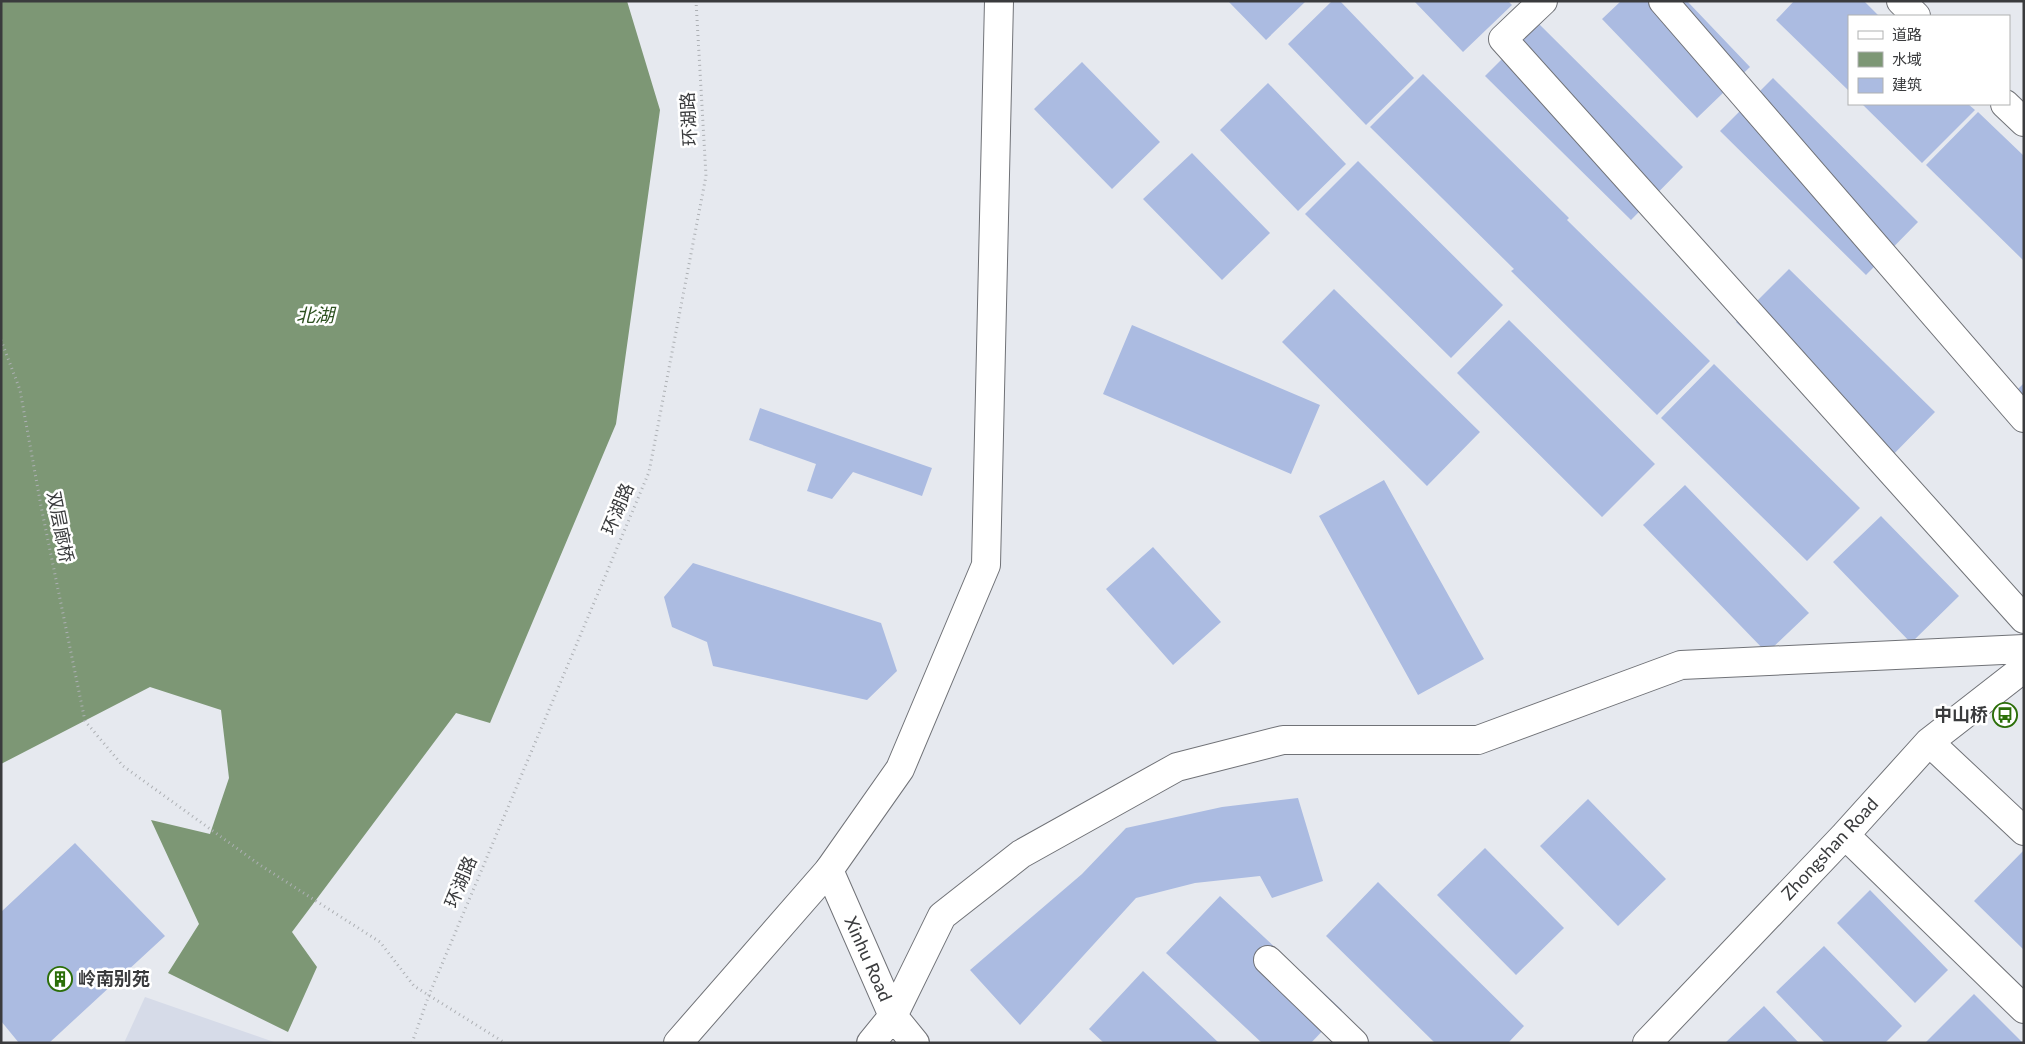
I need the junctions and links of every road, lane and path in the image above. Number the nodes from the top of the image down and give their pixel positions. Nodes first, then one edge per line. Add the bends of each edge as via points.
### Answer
1 (696, 1) edge
2 (999, 1) edge
3 (1544, 1) edge
4 (1663, 1) edge
5 (1901, 1) edge
6 (1915, 15) edge
7 (2006, 105) edge
8 (2024, 122) edge
9 (1, 340) edge
10 (2024, 418) edge
11 (2024, 619) edge
12 (2024, 649) edge
13 (2024, 668) edge
14 (1929, 742) junction
15 (2024, 831) edge
16 (1845, 835) junction
17 (829, 870) junction
18 (1268, 960) dead end
19 (429, 995) junction
20 (2024, 1009) edge
21 (893, 1016) junction
22 (412, 1043) edge
23 (505, 1043) edge
24 (678, 1043) edge
25 (871, 1043) edge
26 (915, 1043) edge
27 (1354, 1043) edge
28 (1647, 1043) edge

1 - 19 path, 环湖路 via 706,176 648,472
2 - 17 street via 986,565 900,769
3 - 11 street via 1503,39
4 - 10 street
5 - 6 street
7 - 8 street
9 - 19 path, 双层廊桥 via 20,390 85,721 123,766 260,865 380,942 414,986
12 - 21 street via 1681,664 1478,740 1283,740 1177,767 1021,854 942,916
13 - 14 street, Zhongshan Road
14 - 15 street
14 - 16 street, Zhongshan Road
16 - 20 street
16 - 28 street, Zhongshan Road
17 - 21 street, Xinhu Road
17 - 24 street
18 - 27 street
19 - 22 path, 环湖路
19 - 23 path
21 - 25 street
21 - 26 street, Xinhu Road

